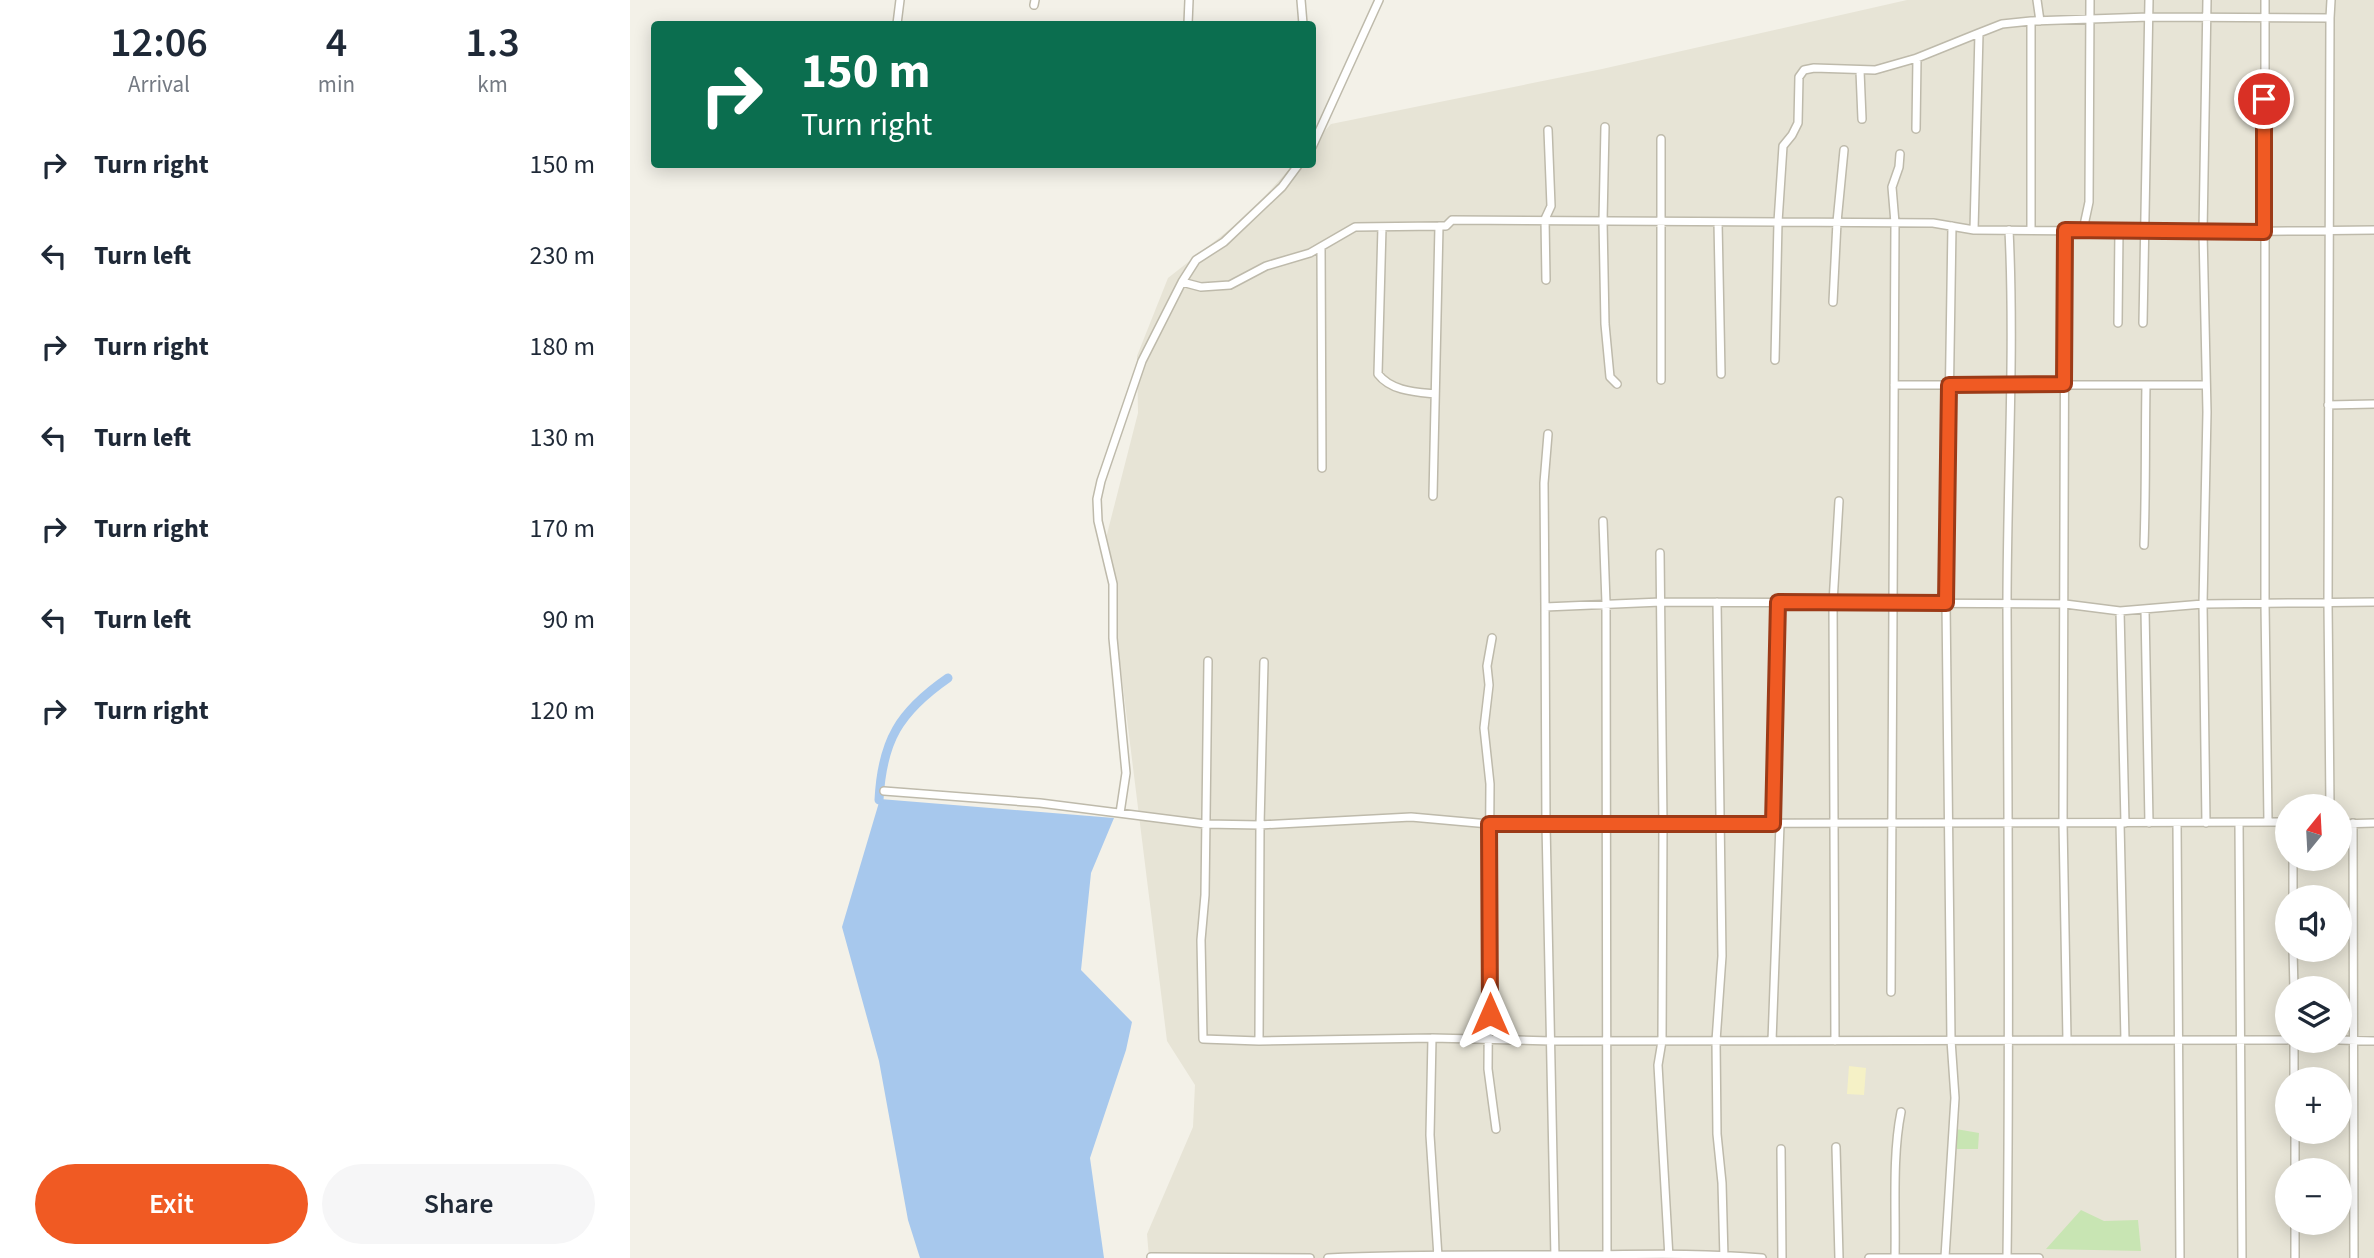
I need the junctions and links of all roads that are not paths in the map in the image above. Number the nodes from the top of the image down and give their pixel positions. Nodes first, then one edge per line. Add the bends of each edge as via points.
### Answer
1 (900, 0) edge
2 (1189, 0) edge
3 (1301, 0) edge
4 (1379, 0) edge
5 (2037, 0) edge
6 (2090, 0) edge
7 (2149, 0) edge
8 (2207, 0) edge
9 (2265, 0) edge
10 (2331, 0) edge
11 (2149, 17) junction
12 (2207, 17) junction
13 (2330, 18) junction
14 (2264, 19) junction
15 (897, 21) edge
16 (1188, 21) edge
17 (1303, 21) edge
18 (2031, 21) junction
19 (2040, 21) junction
20 (2091, 21) junction
21 (1979, 33) junction
22 (1917, 58) junction
23 (1860, 71) junction
24 (1861, 119) dead end
25 (1605, 127) dead end
26 (1916, 129) dead end
27 (1548, 130) dead end
28 (1661, 139) dead end
29 (1316, 142) edge
30 (1844, 150) dead end
31 (1900, 154) dead end
32 (1296, 168) edge
33 (1545, 219) junction
34 (1603, 221) junction
35 (1662, 221) junction
36 (1718, 222) junction
37 (1778, 222) junction
38 (1837, 222) junction
39 (1895, 223) junction
40 (1439, 226) junction
41 (1952, 226) junction
42 (1382, 227) junction
43 (1974, 230) junction
44 (2010, 230) junction
45 (2031, 230) junction
46 (2065, 230) junction
47 (2082, 230) junction
48 (2119, 230) junction
49 (2146, 230) junction
50 (2374, 230) edge
51 (2203, 232) junction
52 (2264, 232) junction
53 (2328, 232) junction
54 (1321, 247) junction
55 (1546, 281) dead end
56 (1182, 282) junction
57 (1833, 302) dead end
58 (2118, 323) dead end
59 (2143, 323) dead end
60 (1775, 360) dead end
61 (1721, 374) dead end
62 (1661, 380) dead end
63 (1617, 384) dead end
64 (2010, 384) junction
65 (2064, 384) junction
66 (1894, 385) junction
67 (1949, 385) junction
68 (2206, 385) junction
69 (2146, 386) junction
70 (1435, 394) junction
71 (2374, 404) edge
72 (2328, 405) junction
73 (1548, 434) dead end
74 (1322, 468) dead end
75 (1433, 496) dead end
76 (1839, 501) dead end
77 (1603, 521) dead end
78 (2144, 545) dead end
79 (1660, 553) dead end
80 (1661, 602) junction
81 (1717, 602) junction
82 (1778, 602) junction
83 (2374, 602) edge
84 (1606, 603) junction
85 (1833, 603) junction
86 (1892, 603) junction
87 (1946, 603) junction
88 (2007, 603) junction
89 (2328, 603) junction
90 (2065, 604) junction
91 (2203, 604) junction
92 (2265, 604) junction
93 (1545, 607) junction
94 (2145, 610) junction
95 (2120, 611) junction
96 (1492, 638) dead end
97 (1208, 661) dead end
98 (1264, 662) dead end
99 (884, 791) dead end
100 (2330, 794) edge
101 (1120, 813) junction
102 (2268, 821) junction
103 (2275, 821) edge
104 (1720, 823) junction
105 (2009, 823) junction
106 (2063, 823) junction
107 (2122, 823) junction
108 (2149, 823) junction
109 (2177, 823) junction
110 (2206, 823) junction
111 (2239, 823) junction
112 (2353, 823) joint
113 (2374, 823) edge
114 (1205, 824) junction
115 (1489, 824) junction
116 (1546, 824) junction
117 (1607, 824) junction
118 (1663, 824) junction
119 (1777, 824) junction
120 (1834, 824) junction
121 (1891, 824) junction
122 (1949, 824) junction
123 (1260, 825) junction
124 (1891, 992) dead end
125 (1432, 1038) junction
126 (1490, 1040) junction
127 (1951, 1040) junction
128 (2010, 1040) junction
129 (2067, 1040) junction
130 (2125, 1040) junction
131 (2178, 1040) junction
132 (2242, 1040) junction
133 (2275, 1040) edge
134 (1259, 1041) junction
135 (1551, 1041) junction
136 (1605, 1041) junction
137 (1662, 1041) junction
138 (1716, 1041) junction
139 (1772, 1041) junction
140 (1835, 1041) junction
141 (2353, 1041) junction
142 (2374, 1041) edge
143 (1901, 1112) dead end
144 (1496, 1129) dead end
145 (1836, 1147) dead end
146 (1781, 1149) dead end
147 (2295, 1235) edge
148 (1497, 1256) edge
149 (1607, 1256) edge
150 (1724, 1256) edge
151 (1895, 1256) edge
152 (1151, 1257) edge
153 (1209, 1257) edge
154 (1376, 1257) edge
155 (1438, 1257) edge
156 (1555, 1257) edge
157 (1669, 1257) edge
158 (1945, 1257) edge
159 (1310, 1258) edge
160 (1328, 1258) edge
161 (1762, 1258) edge
162 (1782, 1258) edge
163 (1839, 1258) edge
164 (1869, 1258) edge
165 (1972, 1258) edge
166 (2007, 1258) edge
167 (2039, 1258) edge
168 (2180, 1258) edge
169 (2242, 1258) edge
170 (2295, 1258) edge
171 (2354, 1258) edge

1 - 15 street
2 - 16 street
3 - 17 street
4 - 29 street
5 - 19 street
6 - 20 street
7 - 11 street
8 - 12 street
9 - 14 street
10 - 13 street
11 - 12 street
11 - 20 street
11 - 49 street
12 - 14 street
12 - 51 street
13 - 14 street
13 - 53 street
14 - 52 street
18 - 19 street
18 - 21 street via 2002,24
18 - 45 street
19 - 20 street
20 - 47 street via 2089,202
21 - 22 street
21 - 43 street
22 - 23 street
22 - 26 street
23 - 24 street
23 - 37 street via 1814,68 1799,77 1798,123 1783,146
25 - 34 street
27 - 33 street via 1550,206
28 - 35 street
30 - 38 street
31 - 39 street via 1892,187
32 - 56 street via 1224,242 1196,260
33 - 34 street
33 - 40 street via 1452,220
33 - 55 street
34 - 35 street
34 - 63 street via 1605,324 1610,377
35 - 36 street
35 - 62 street
36 - 37 street
36 - 61 street
37 - 38 street
37 - 60 street
38 - 39 street
38 - 57 street
39 - 41 street
39 - 66 street
40 - 42 street
40 - 70 street
41 - 43 street
41 - 67 street
42 - 54 street via 1355,227
42 - 70 street via 1378,374 1393,386
43 - 44 street
44 - 45 street
44 - 64 street
45 - 46 street
46 - 47 street
46 - 65 street
47 - 48 street
48 - 49 street
48 - 58 street
49 - 51 street
49 - 59 street
50 - 53 street
51 - 52 street
51 - 68 street
52 - 53 street
52 - 92 street
53 - 72 street
54 - 56 street via 1266,266 1230,285 1201,288
54 - 74 street
56 - 101 street via 1142,361 1097,499 1113,584 1113,638 1126,774
64 - 65 street
64 - 67 street
64 - 88 street
65 - 69 street
65 - 90 street
66 - 67 street
66 - 86 street
67 - 87 street
68 - 69 street
68 - 91 street
69 - 78 street
70 - 75 street
71 - 72 street
72 - 89 street
73 - 93 street
76 - 85 street
77 - 84 street
79 - 80 street
80 - 81 street
80 - 84 street
80 - 118 street
81 - 82 street
81 - 104 street
82 - 85 street
82 - 119 street
83 - 89 street
84 - 93 street
84 - 117 street
85 - 86 street
85 - 120 street
86 - 87 street
86 - 121 street
87 - 88 street
87 - 122 street
88 - 90 street
88 - 105 street
89 - 92 street
89 - 100 street
90 - 95 street
90 - 106 street
91 - 92 street
91 - 94 street
91 - 110 street
92 - 102 street
93 - 116 street
94 - 95 street
94 - 108 street
95 - 107 street
96 - 115 street via 1484,728
97 - 114 street
98 - 123 street
99 - 101 street
101 - 114 street
102 - 103 street
102 - 111 street
104 - 118 street
104 - 119 street
104 - 138 street via 1722,956
105 - 106 street
105 - 122 street
105 - 128 street
106 - 107 street
106 - 129 street
107 - 108 street
107 - 130 street
108 - 109 street
109 - 110 street
109 - 131 street
110 - 111 street
111 - 132 street
112 - 113 street
112 - 141 street
114 - 123 street
114 - 134 street via 1203,1039
115 - 116 street
115 - 123 street via 1411,817
115 - 126 street
116 - 117 street
116 - 135 street
117 - 118 street
117 - 136 street
118 - 137 street
119 - 120 street
119 - 139 street
120 - 121 street
120 - 140 street
121 - 122 street
121 - 124 street
122 - 127 street
123 - 134 street
125 - 126 street
125 - 134 street
125 - 155 street via 1430,1135
126 - 135 street
126 - 144 street via 1488,1069
127 - 128 street
127 - 140 street
127 - 158 street via 1955,1098
128 - 129 street
128 - 166 street
129 - 130 street
130 - 131 street
131 - 132 street
131 - 168 street
132 - 133 street
132 - 169 street
135 - 136 street
135 - 156 street
136 - 137 street
136 - 149 street
137 - 138 street
137 - 157 street via 1658,1065
138 - 139 street
138 - 150 street
139 - 140 street
141 - 142 street
141 - 171 street
143 - 151 street via 1896,1139
145 - 163 street
146 - 162 street
147 - 170 street
148 - 155 street
148 - 156 street
149 - 156 street
149 - 157 street
150 - 157 street
150 - 161 street
151 - 158 street
151 - 164 street
152 - 153 street
153 - 159 street
154 - 155 street
154 - 160 street
158 - 165 street
165 - 166 street
166 - 167 street

